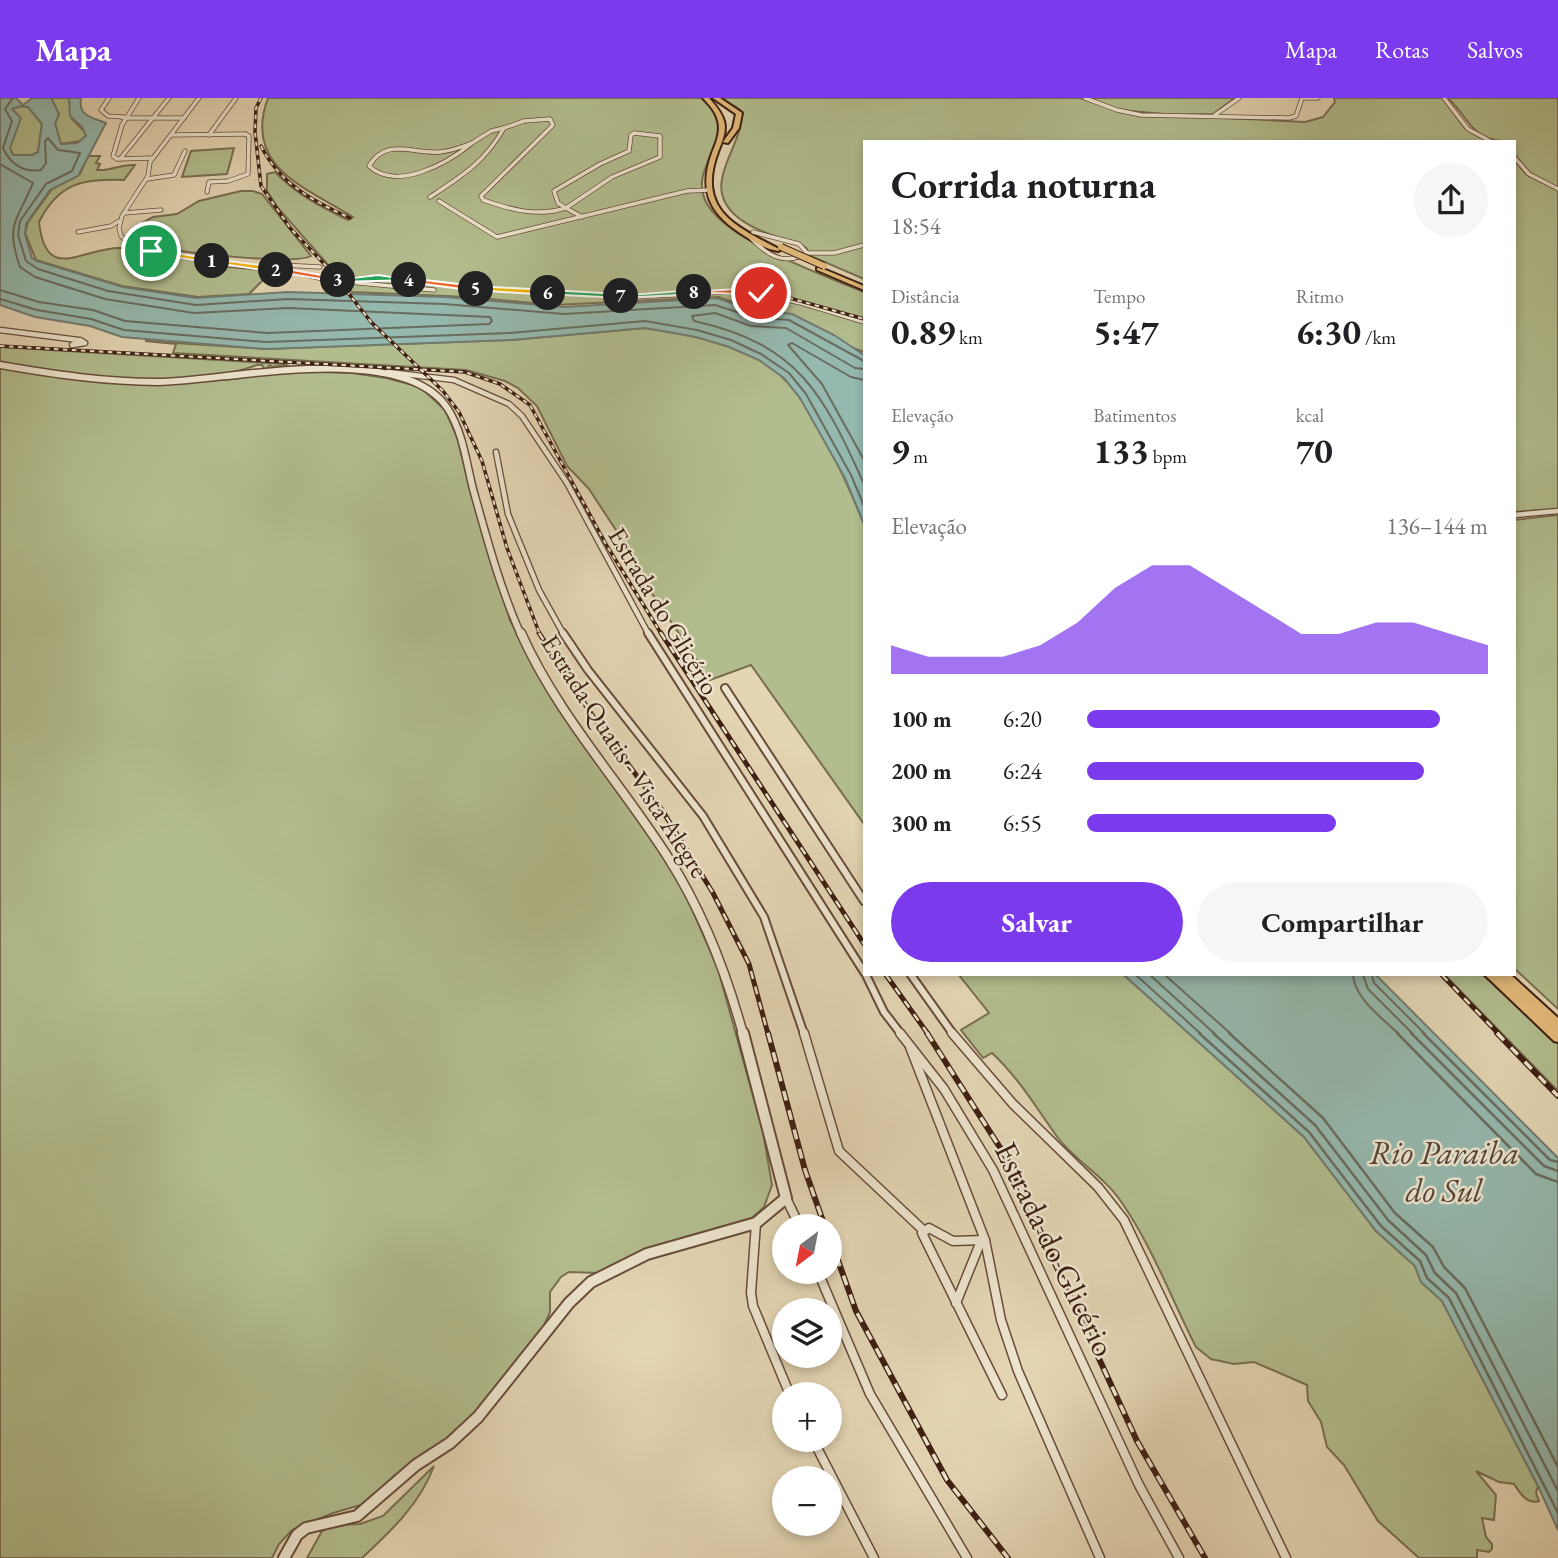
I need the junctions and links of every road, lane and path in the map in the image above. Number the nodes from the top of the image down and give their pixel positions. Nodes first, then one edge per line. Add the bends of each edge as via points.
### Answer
1 (109, 98) edge
2 (139, 98) edge
3 (169, 98) edge
4 (199, 98) edge
5 (236, 98) edge
6 (706, 98) edge
7 (714, 98) edge
8 (1084, 98) edge
9 (1239, 98) edge
10 (1302, 98) edge
11 (1318, 98) edge
12 (1444, 98) edge
13 (1215, 115) junction
14 (123, 117) junction
15 (153, 118) junction
16 (184, 118) junction
17 (504, 128) junction
18 (252, 133) dead end
19 (245, 134) junction
20 (171, 135) junction
21 (209, 135) junction
22 (1488, 140) edge
23 (726, 142) junction
24 (473, 143) junction
25 (185, 151) dead end
26 (153, 158) junction
27 (1516, 159) edge
28 (115, 160) junction
29 (147, 178) junction
30 (1558, 189) edge
31 (709, 190) junction
32 (207, 192) dead end
33 (430, 197) dead end
34 (439, 201) dead end
35 (566, 208) junction
36 (161, 210) dead end
37 (144, 212) junction
38 (124, 213) junction
39 (582, 217) junction
40 (120, 219) junction
41 (142, 219) dead end
42 (78, 232) dead end
43 (750, 234) junction
44 (863, 245) edge
45 (807, 253) junction
46 (209, 260) junction
47 (320, 267) dead end
48 (342, 280) junction
49 (863, 286) edge
50 (434, 290) dead end
51 (863, 322) edge
52 (0, 330) edge
53 (78, 340) dead end
54 (0, 365) edge
55 (361, 372) junction
56 (496, 452) dead end
57 (1558, 511) edge
58 (1516, 515) edge
59 (725, 688) dead end
60 (863, 899) edge
61 (863, 970) edge
62 (866, 976) edge
63 (912, 976) edge
64 (1492, 976) edge
65 (1505, 976) edge
66 (1558, 1025) edge
67 (1558, 1037) edge
68 (907, 1038) junction
69 (786, 1198) junction
70 (794, 1214) edge
71 (756, 1223) junction
72 (923, 1230) junction
73 (983, 1241) junction
74 (823, 1284) edge
75 (956, 1303) junction
76 (785, 1382) edge
77 (1002, 1395) dead end
78 (819, 1452) edge
79 (284, 1558) edge
80 (874, 1558) edge
81 (967, 1558) edge
82 (1101, 1558) edge
83 (1179, 1558) edge
84 (1286, 1558) edge

1 - 14 street via 101,110 108,116
2 - 14 street
3 - 15 street
4 - 16 street
5 - 21 street
6 - 31 highway via 720,114 723,130
7 - 23 highway via 727,118
7 - 23 highway via 739,113
8 - 13 street via 1135,114
9 - 13 street
10 - 11 street
10 - 13 street via 1292,117
12 - 22 street via 1468,129
14 - 15 street
14 - 28 street
15 - 16 street
15 - 28 street
16 - 20 street
17 - 24 street via 489,130
17 - 33 street via 492,150 473,169
17 - 35 street via 544,118 553,125 481,196 483,200 546,214
18 - 19 street
19 - 21 street
19 - 32 street via 250,136 249,172 228,181 208,182
20 - 21 street
20 - 26 street
23 - 43 highway via 715,190 724,209
24 - 24 street via 455,156 393,178 374,174 369,166 373,157 396,145 436,153
25 - 29 street via 174,175
26 - 28 street
26 - 29 street
27 - 30 street via 1529,174
29 - 38 street
31 - 39 street via 687,191
31 - 43 highway via 722,214
34 - 39 street via 497,237
35 - 35 street via 558,203 554,191 629,151 634,133 660,136 660,157 612,177
35 - 39 street
36 - 37 street
37 - 38 street
37 - 41 street
38 - 40 street
40 - 42 street via 111,226
40 - 46 street via 121,236 132,246
43 - 45 street via 799,244
43 - 45 street via 775,258 794,259
43 - 49 highway, bridge
44 - 45 street via 838,253
46 - 47 street
46 - 48 street
48 - 50 street
48 - 51 street via 389,278 634,297 745,291
52 - 53 street
54 - 55 street, Estrada Quatis - Vista Alegre via 68,377 145,381 237,377 280,369
55 - 61 street, Estrada do Glicério via 454,380 509,404 522,416 566,483 651,638
55 - 69 street, Estrada Quatis - Vista Alegre via 396,377 430,389 460,433 510,610 524,640 552,691 668,856 712,940
56 - 72 street via 508,514 550,612 588,670 703,816 764,917 839,1151
57 - 58 street
59 - 60 street
62 - 68 street, Estrada do Glicério via 884,1012
63 - 84 street via 970,1058 1091,1178 1124,1220
64 - 67 highway
65 - 66 highway
68 - 73 street
68 - 83 street, Estrada do Glicério via 993,1170 1139,1485
69 - 70 street
69 - 71 street
71 - 76 street via 753,1306
71 - 79 street via 647,1254 591,1282 478,1417 450,1443 416,1465 357,1516 306,1528
72 - 73 street via 929,1228 953,1241
72 - 75 street
73 - 75 street
73 - 82 street via 1018,1371
74 - 81 street via 870,1394
75 - 77 street
78 - 80 street

